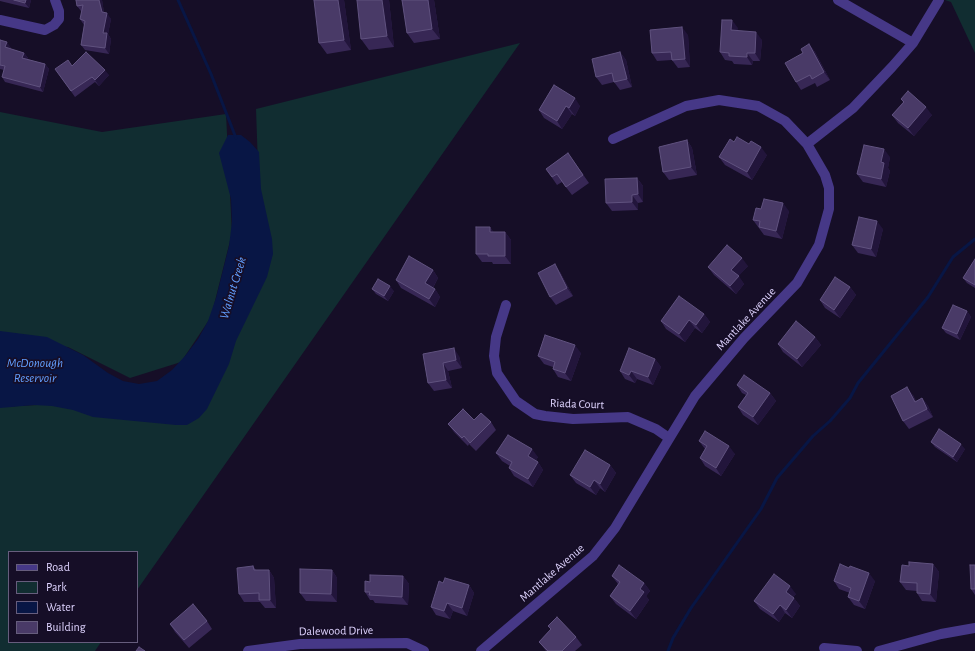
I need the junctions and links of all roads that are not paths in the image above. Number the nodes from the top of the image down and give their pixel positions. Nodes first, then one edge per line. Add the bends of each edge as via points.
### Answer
1 (55, 0) edge
2 (838, 0) edge
3 (940, 0) edge
4 (0, 20) edge
5 (913, 43) junction
6 (613, 139) dead end
7 (806, 144) junction
8 (506, 304) dead end
9 (669, 438) junction
10 (975, 628) edge
11 (824, 648) dead end
12 (248, 651) edge
13 (424, 651) edge
14 (481, 651) edge
15 (857, 651) edge
16 (878, 651) edge

1 - 4 street via 59,19 44,30
2 - 5 street
3 - 5 street
5 - 7 street via 853,108
6 - 7 street, Mantlake Avenue via 686,106 719,100 758,106 785,121
7 - 9 street, Mantlake Avenue via 825,175 829,188 829,209 819,245 797,283 744,338 695,396
8 - 9 street, Riada Court via 496,337 494,356 497,373 516,401 535,414 545,416 573,419 628,417 656,429
9 - 14 street, Mantlake Avenue via 615,528 593,556
10 - 16 street via 941,634
11 - 15 street
12 - 13 street, Dalewood Drive via 300,644 407,643

